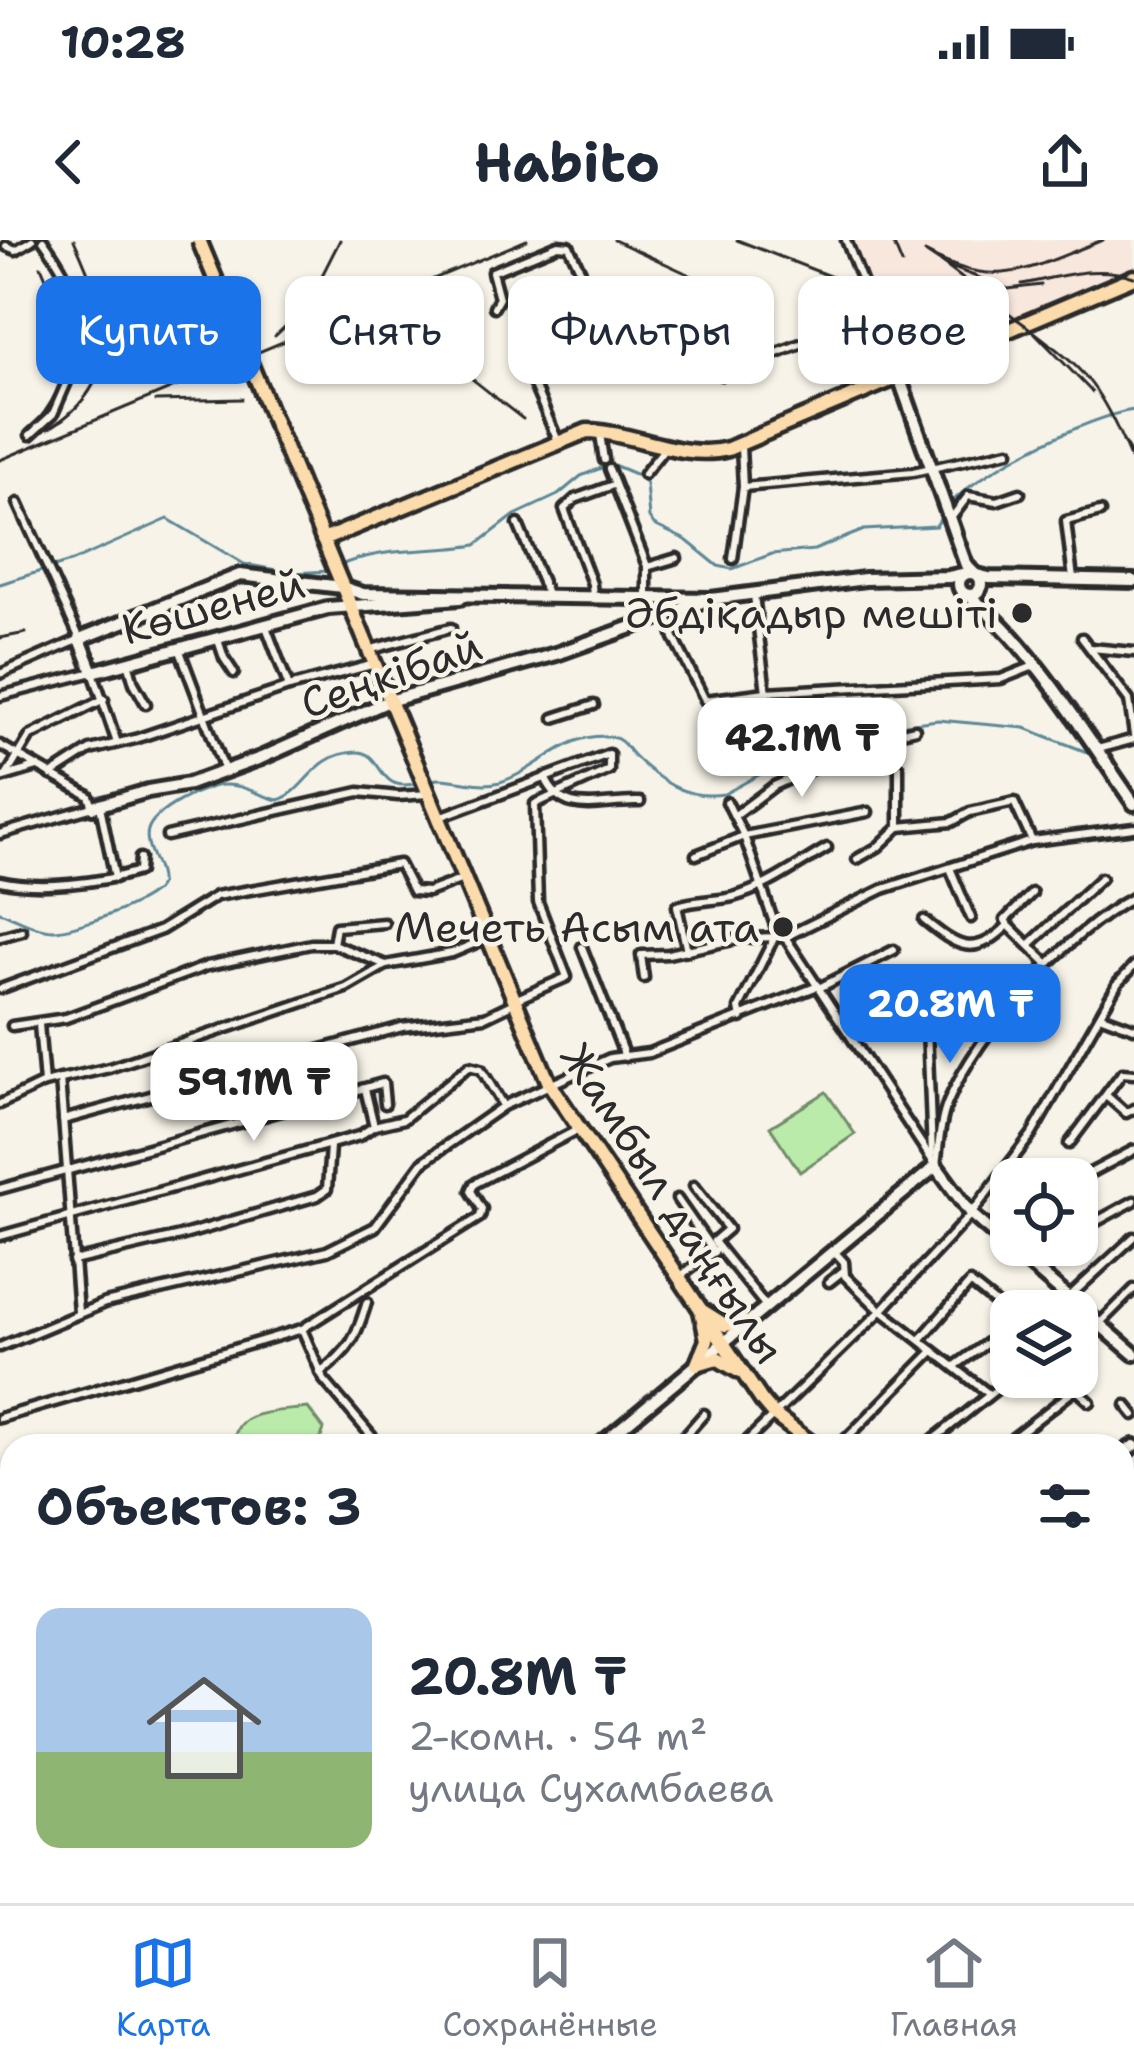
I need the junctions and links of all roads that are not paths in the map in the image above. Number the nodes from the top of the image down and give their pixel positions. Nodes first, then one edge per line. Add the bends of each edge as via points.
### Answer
1 (32, 240) edge
2 (43, 240) edge
3 (199, 240) edge
4 (846, 240) edge
5 (6, 246) dead end
6 (583, 276) edge
7 (860, 276) edge
8 (1134, 278) edge
9 (494, 307) dead end
10 (1009, 331) edge
11 (533, 384) edge
12 (882, 384) edge
13 (902, 384) edge
14 (600, 431) junction
15 (30, 435) dead end
16 (558, 441) junction
17 (741, 444) junction
18 (667, 445) junction
19 (1009, 452) dead end
20 (933, 470) junction
21 (644, 474) dead end
22 (614, 484) junction
23 (743, 487) junction
24 (1020, 493) dead end
25 (18, 503) dead end
26 (1100, 512) dead end
27 (952, 516) junction
28 (518, 524) dead end
29 (323, 540) junction
30 (677, 558) dead end
31 (733, 559) dead end
32 (647, 568) junction
33 (338, 576) junction
34 (1073, 579) junction
35 (1134, 581) edge
36 (970, 582) junction
37 (318, 583) junction
38 (363, 594) junction
39 (754, 595) junction
40 (460, 598) junction
41 (548, 598) junction
42 (592, 598) junction
43 (647, 599) junction
44 (711, 599) junction
45 (350, 605) junction
46 (328, 608) junction
47 (668, 615) junction
48 (265, 624) junction
49 (452, 628) dead end
50 (218, 637) junction
51 (1082, 638) dead end
52 (80, 639) junction
53 (1091, 647) junction
54 (179, 648) junction
55 (369, 650) junction
56 (1134, 652) edge
57 (128, 662) junction
58 (375, 664) junction
59 (1034, 667) junction
60 (93, 673) junction
61 (234, 673) dead end
62 (0, 674) edge
63 (289, 686) junction
64 (766, 692) junction
65 (0, 696) edge
66 (104, 699) junction
67 (1132, 699) edge
68 (389, 700) junction
69 (146, 704) dead end
70 (594, 705) dead end
71 (204, 714) junction
72 (554, 718) dead end
73 (915, 729) dead end
74 (838, 731) dead end
75 (1134, 737) edge
76 (117, 743) junction
77 (0, 745) edge
78 (1095, 750) junction
79 (19, 756) junction
80 (37, 766) junction
81 (899, 767) dead end
82 (225, 771) junction
83 (51, 775) junction
84 (3, 777) edge
85 (545, 777) junction
86 (552, 793) junction
87 (428, 794) junction
88 (640, 802) dead end
89 (727, 802) dead end
90 (1134, 804) edge
91 (96, 806) junction
92 (868, 812) dead end
93 (734, 817) junction
94 (438, 818) junction
95 (899, 826) junction
96 (1134, 828) edge
97 (0, 834) edge
98 (167, 836) dead end
99 (744, 836) junction
100 (1032, 841) junction
101 (827, 848) dead end
102 (696, 855) dead end
103 (140, 858) dead end
104 (857, 859) dead end
105 (950, 868) junction
106 (115, 878) junction
107 (1100, 878) dead end
108 (463, 879) junction
109 (0, 881) edge
110 (760, 886) junction
111 (1032, 893) dead end
112 (1134, 897) edge
113 (1124, 902) junction
114 (1134, 910) edge
115 (971, 918) dead end
116 (924, 920) dead end
117 (384, 923) dead end
118 (1008, 925) junction
119 (22, 931) dead end
120 (0, 937) edge
121 (779, 937) junction
122 (488, 938) junction
123 (333, 944) junction
124 (1029, 945) junction
125 (582, 947) dead end
126 (687, 950) junction
127 (894, 950) dead end
128 (1048, 964) junction
129 (386, 965) junction
130 (1134, 966) edge
131 (925, 976) dead end
132 (644, 978) dead end
133 (818, 987) junction
134 (0, 989) edge
135 (514, 1002) junction
136 (1102, 1016) junction
137 (741, 1018) junction
138 (39, 1024) junction
139 (12, 1026) dead end
140 (1134, 1028) edge
141 (305, 1056) junction
142 (626, 1057) junction
143 (1134, 1074) edge
144 (60, 1079) junction
145 (44, 1083) junction
146 (549, 1083) junction
147 (364, 1088) junction
148 (1108, 1096) junction
149 (317, 1101) junction
150 (0, 1104) edge
151 (386, 1104) dead end
152 (503, 1106) junction
153 (1134, 1108) edge
154 (63, 1120) junction
155 (374, 1126) junction
156 (579, 1129) junction
157 (1069, 1144) dead end
158 (330, 1146) junction
159 (1132, 1151) edge
160 (934, 1162) junction
161 (1134, 1162) edge
162 (1098, 1169) edge
163 (67, 1172) junction
164 (694, 1186) dead end
165 (0, 1189) edge
166 (677, 1198) dead end
167 (1134, 1201) edge
168 (971, 1214) junction
169 (70, 1216) junction
170 (1098, 1221) edge
171 (990, 1231) edge
172 (0, 1236) edge
173 (1134, 1237) edge
174 (832, 1249) junction
175 (716, 1250) junction
176 (73, 1261) junction
177 (1031, 1266) edge
178 (843, 1271) junction
179 (679, 1277) junction
180 (829, 1282) dead end
181 (1134, 1289) edge
182 (1059, 1290) edge
183 (1077, 1290) edge
184 (990, 1300) edge
185 (367, 1302) dead end
186 (765, 1305) junction
187 (701, 1310) junction
188 (882, 1310) junction
189 (78, 1312) junction
190 (1098, 1318) edge
191 (745, 1322) junction
192 (1098, 1323) edge
193 (302, 1329) junction
194 (921, 1340) junction
195 (990, 1341) edge
196 (722, 1342) junction
197 (0, 1347) edge
198 (934, 1351) junction
199 (1134, 1354) edge
200 (697, 1364) junction
201 (955, 1366) junction
202 (320, 1373) junction
203 (743, 1375) junction
204 (989, 1394) joint
205 (1063, 1398) edge
206 (1087, 1398) edge
207 (1090, 1402) dead end
208 (1126, 1405) dead end
209 (704, 1414) dead end
210 (772, 1414) junction
211 (1134, 1415) edge
212 (0, 1418) edge
213 (370, 1434) edge
214 (616, 1434) edge
215 (686, 1434) edge
216 (753, 1434) edge
217 (799, 1434) edge
218 (851, 1434) edge
219 (940, 1434) edge
220 (1018, 1434) edge

1 - 5 street via 16,250
2 - 15 street via 78,297 82,358 53,414
3 - 29 main road, Жамбыл даңғылы, bridge
4 - 7 street
6 - 9 street via 569,246 557,245 493,272
8 - 10 main road
11 - 16 street
12 - 17 main road
13 - 20 street
14 - 16 main road
14 - 18 main road
14 - 22 street
16 - 29 main road
17 - 18 main road via 710,454
17 - 23 street
18 - 21 street
19 - 20 street
20 - 23 street
20 - 27 street
22 - 32 street
22 - 42 street via 564,508
23 - 31 street
24 - 27 street via 997,501 968,496
25 - 52 street
26 - 34 street via 1066,521
27 - 36 street
28 - 41 street
29 - 33 main road, Жамбыл даңғылы
30 - 32 street
32 - 43 street
33 - 37 street
33 - 38 street
33 - 45 main road, Жамбыл даңғылы
34 - 35 street
34 - 36 street
36 - 39 street via 865,579
36 - 59 street
37 - 46 street
37 - 52 street via 240,575
38 - 40 street
38 - 45 street
39 - 44 street
39 - 64 street
40 - 41 street
40 - 45 street, Көшеней
41 - 42 street
42 - 43 street
43 - 44 street
44 - 47 street, Сеңкібай
45 - 46 street, Көшеней
45 - 55 main road, Жамбыл даңғылы
46 - 48 street, Көшеней
47 - 64 street via 702,698
47 - 68 street, Сеңкібай
48 - 50 street, Көшеней
48 - 63 street
49 - 55 street
50 - 54 street, Көшеней
50 - 61 street
51 - 53 street
52 - 60 street
52 - 62 street
53 - 56 street
53 - 67 street
54 - 57 street, Көшеней
54 - 71 street
55 - 58 main road, Жамбыл даңғылы
57 - 60 street, Көшеней
57 - 69 street
58 - 63 street
58 - 68 main road, Жамбыл даңғылы
59 - 64 street via 1001,679
59 - 78 street
60 - 65 street
60 - 66 street
63 - 71 street
64 - 74 street via 786,748
66 - 76 street
66 - 79 street via 35,731
67 - 75 street
68 - 82 street, Сеңкібай
68 - 87 main road, Жамбыл даңғылы
70 - 72 street
71 - 76 street
71 - 82 street
73 - 93 street via 774,786
75 - 78 street
76 - 83 street
77 - 79 street
78 - 90 street
79 - 80 street
79 - 84 street
80 - 83 street
80 - 84 street
81 - 95 street
82 - 91 street, Сеңкібай
83 - 91 street
85 - 86 street
85 - 86 street via 609,754 609,770
85 - 94 street
86 - 88 street via 572,805
86 - 135 street via 535,804 534,885 568,977
87 - 94 main road, Жамбыл даңғылы
87 - 98 street via 359,792
89 - 93 street
91 - 97 street
91 - 106 street
92 - 99 street
93 - 99 street
94 - 108 main road, Жамбыл даңғылы
95 - 100 street via 952,822 1014,802
95 - 104 street
96 - 100 street
99 - 102 street
99 - 110 street
100 - 105 street
101 - 110 street
103 - 106 street via 139,871
105 - 115 street
105 - 121 street
106 - 109 street via 44,887
107 - 124 street
108 - 122 main road, Жамбыл даңғылы
108 - 134 street via 413,891 399,864 216,896 161,930
110 - 121 street
110 - 126 street via 677,906
111 - 118 street
112 - 113 street
113 - 114 street
113 - 128 street
116 - 118 street via 947,939 980,947
117 - 123 street via 336,927
118 - 124 street
119 - 120 street
121 - 126 street
121 - 133 street
121 - 137 street via 739,1008
122 - 129 street
122 - 135 main road, Жамбыл даңғылы
123 - 129 street
123 - 138 street via 207,966
124 - 128 street
125 - 142 street
126 - 132 street via 639,955
127 - 133 street
128 - 160 street via 1000,1017 949,1101
129 - 144 street via 346,988
130 - 136 street
131 - 160 street
133 - 137 street
133 - 160 street
135 - 141 street via 484,1017 402,1028
135 - 146 main road, Жамбыл даңғылы
136 - 140 street
136 - 168 street via 1032,1134
137 - 142 street
138 - 139 street
138 - 145 street
141 - 149 street
141 - 154 street
142 - 146 street
143 - 148 street via 1122,1073
144 - 145 street
144 - 154 street
145 - 150 street
146 - 152 street
146 - 156 main road, Жамбыл даңғылы
147 - 149 street
147 - 151 street via 383,1083
147 - 155 street
148 - 153 street via 1126,1113
148 - 157 street
149 - 163 street
152 - 155 street via 481,1069 469,1066 404,1119
152 - 189 street via 422,1162 375,1227 327,1251
154 - 163 street
155 - 158 street
156 - 179 main road, Жамбыл даңғылы via 618,1198
156 - 193 street via 474,1184 480,1217
158 - 169 street
158 - 176 street via 327,1189 317,1196
159 - 161 street
159 - 162 street
160 - 168 street
160 - 174 street
163 - 165 street
163 - 169 street
164 - 175 street via 727,1226
166 - 175 street
167 - 170 street
168 - 171 street
168 - 188 street
169 - 172 street
169 - 176 street
173 - 183 street
174 - 178 street
174 - 186 street
175 - 179 street
175 - 186 street
176 - 189 street
177 - 182 street
178 - 180 street
178 - 188 street
179 - 187 main road, Жамбыл даңғылы
181 - 190 street
184 - 194 street via 970,1283
185 - 202 street via 356,1339
186 - 191 street
187 - 191 main road via 725,1325
187 - 196 main road, Жамбыл даңғылы
187 - 200 main road via 707,1340
188 - 194 street
188 - 210 street
189 - 197 street
191 - 196 street
192 - 199 street
193 - 202 street
193 - 212 street
194 - 198 street
195 - 201 street
196 - 200 street
196 - 203 main road, Жамбыл даңғылы
198 - 201 street
198 - 218 street
200 - 203 main road via 717,1358
200 - 214 street
201 - 204 street
202 - 213 street
203 - 210 main road, Жамбыл даңғылы
204 - 219 street
205 - 220 street
206 - 207 street
208 - 211 street
209 - 215 street
210 - 216 street
210 - 217 main road, Жамбыл даңғылы

